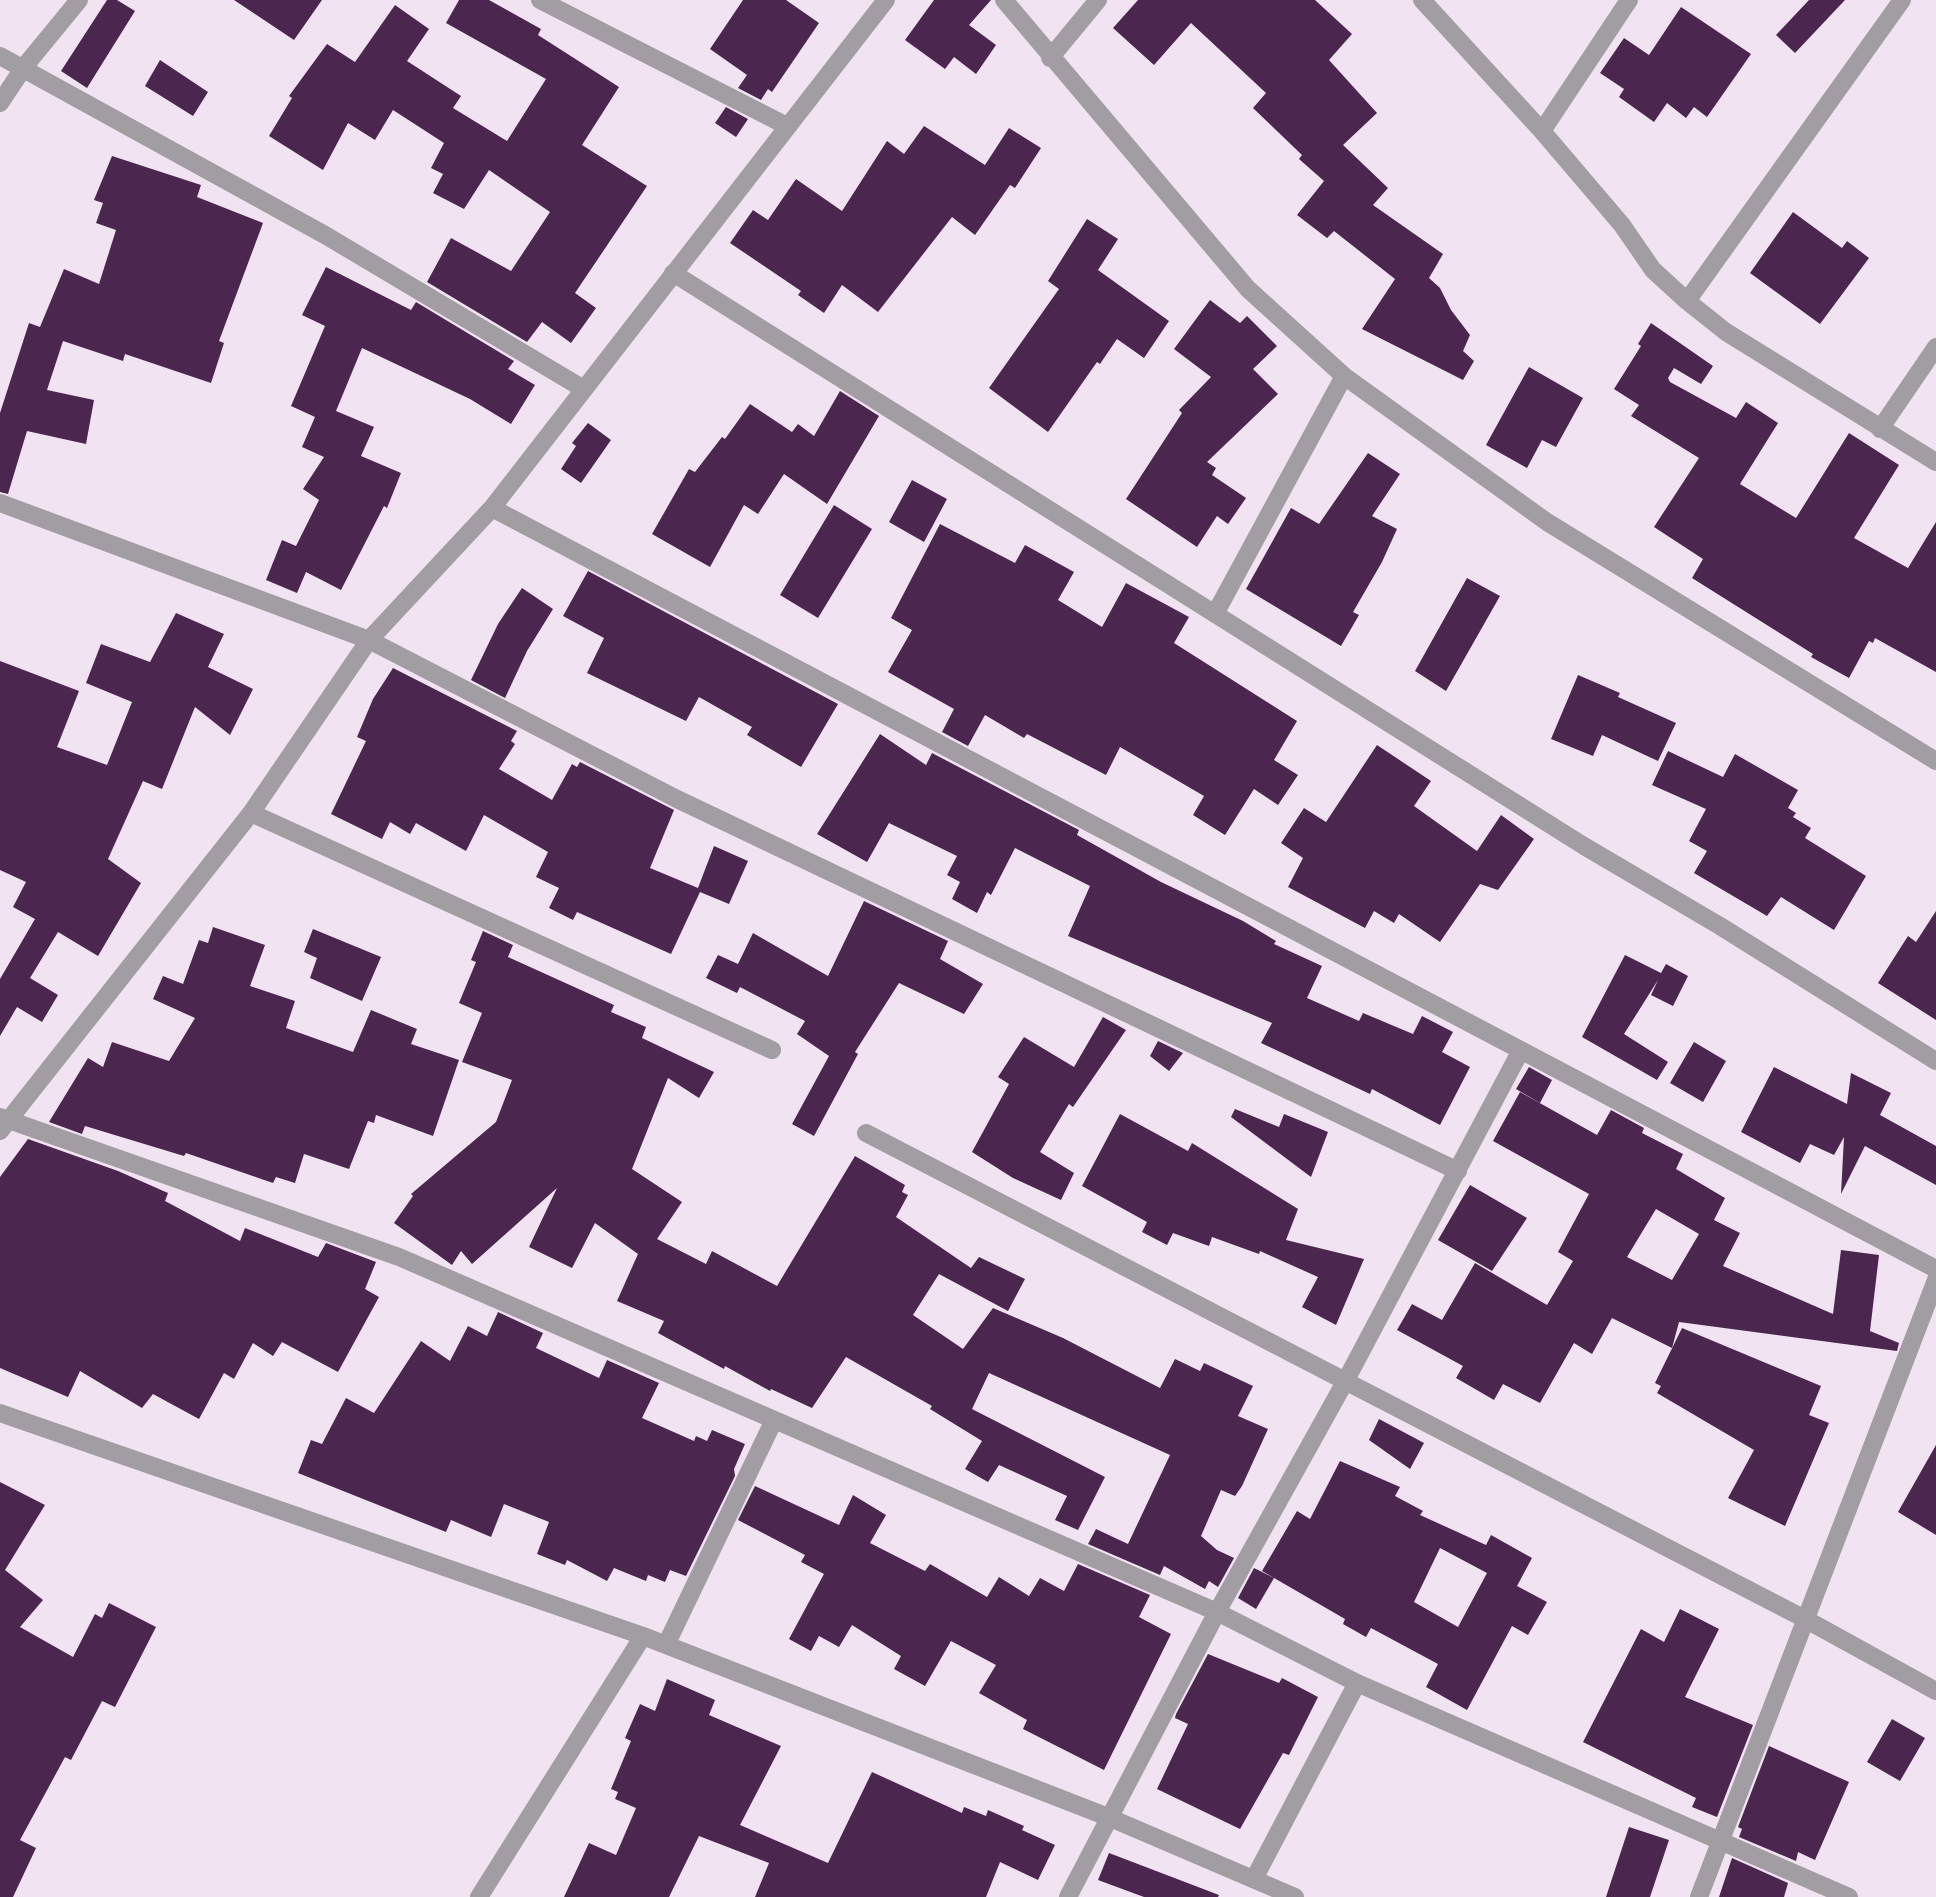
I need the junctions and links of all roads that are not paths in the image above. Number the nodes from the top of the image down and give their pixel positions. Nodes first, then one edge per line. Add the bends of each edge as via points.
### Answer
1 (79, 0) edge
2 (540, 0) edge
3 (886, 0) edge
4 (1004, 0) edge
5 (1098, 0) edge
6 (1422, 0) edge
7 (1629, 0) edge
8 (1902, 0) edge
9 (0, 56) edge
10 (1050, 58) junction
11 (24, 67) junction
12 (0, 103) edge
13 (787, 126) junction
14 (1542, 131) junction
15 (673, 273) junction
16 (1688, 301) junction
17 (1936, 347) edge
18 (1344, 376) junction
19 (582, 388) junction
20 (1880, 429) junction
21 (1936, 462) edge
22 (0, 503) edge
23 (492, 508) junction
24 (1215, 614) junction
25 (369, 640) junction
26 (1936, 761) edge
27 (251, 813) junction
28 (772, 1050) dead end
29 (1520, 1052) junction
30 (1936, 1061) edge
31 (3, 1123) edge
32 (866, 1133) dead end
33 (1458, 1171) junction
34 (1936, 1269) edge
35 (1936, 1280) edge
36 (1346, 1380) junction
37 (0, 1413) edge
38 (774, 1420) junction
39 (1217, 1612) junction
40 (1805, 1619) junction
41 (643, 1636) junction
42 (666, 1645) junction
43 (1357, 1684) junction
44 (1936, 1691) edge
45 (1108, 1817) junction
46 (1720, 1842) junction
47 (1255, 1877) junction
48 (479, 1897) edge
49 (1068, 1897) edge
50 (1296, 1897) edge
51 (1699, 1897) edge
52 (1849, 1897) edge

1 - 11 street
2 - 13 street
3 - 13 street
4 - 10 street
5 - 10 street
6 - 14 street
7 - 14 street
8 - 16 street
9 - 11 street
10 - 18 street via 1248,289
11 - 12 street
11 - 19 street via 325,235
13 - 15 street
14 - 16 street via 1622,225 1653,270
15 - 19 street
15 - 24 street
16 - 20 street via 1726,332
17 - 20 street
18 - 24 street
18 - 26 street via 1547,522
19 - 23 street
20 - 21 street
22 - 25 street
23 - 25 street
23 - 29 street
24 - 30 street
25 - 27 street
25 - 33 street via 677,799
27 - 28 street
27 - 31 street
29 - 33 street
29 - 34 street
31 - 38 street via 399,1257
32 - 36 street
33 - 36 street
35 - 40 street
36 - 39 street
36 - 40 street
37 - 41 street
38 - 39 street
38 - 42 street
39 - 43 street
39 - 45 street
40 - 44 street
40 - 46 street
41 - 42 street
41 - 48 street
42 - 45 street
43 - 46 street
43 - 47 street
45 - 47 street
45 - 49 street
46 - 51 street
46 - 52 street
47 - 50 street

